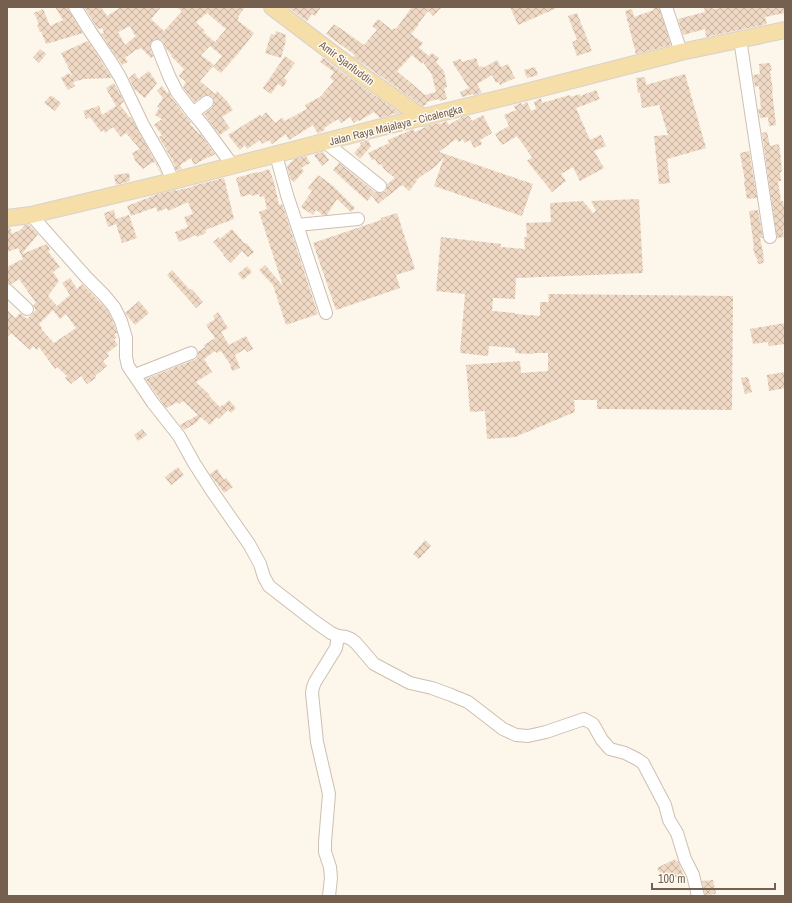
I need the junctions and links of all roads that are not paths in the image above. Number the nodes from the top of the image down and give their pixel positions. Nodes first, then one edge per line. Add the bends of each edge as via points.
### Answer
1 (75, 7) edge
2 (272, 7) edge
3 (666, 7) edge
4 (785, 30) edge
5 (740, 39) junction
6 (158, 46) dead end
7 (681, 52) junction
8 (206, 102) dead end
9 (193, 113) junction
10 (424, 118) junction
11 (325, 142) junction
12 (276, 155) junction
13 (233, 166) junction
14 (173, 181) junction
15 (380, 186) dead end
16 (31, 215) junction
17 (7, 218) edge
18 (358, 219) dead end
19 (297, 225) junction
20 (770, 237) dead end
21 (7, 290) edge
22 (27, 309) dead end
23 (326, 313) dead end
24 (191, 353) dead end
25 (135, 375) junction
26 (338, 636) junction
27 (329, 896) edge
28 (698, 896) edge

1 - 14 street via 116,71
2 - 10 main road, Amir Sjarifuddin via 363,76
3 - 7 street
4 - 5 main road, Jalan Raya Majalaya - Cicalengka
5 - 7 main road, Jalan Raya Majalaya - Cicalengka
5 - 20 street
6 - 9 street via 177,92
7 - 10 main road, Jalan Raya Majalaya - Cicalengka
8 - 9 street
9 - 13 street
10 - 11 main road, Jalan Raya Majalaya - Cicalengka
11 - 12 main road, Jalan Raya Majalaya - Cicalengka
11 - 15 street
12 - 13 main road, Jalan Raya Majalaya - Cicalengka
12 - 19 street
13 - 14 main road, Jalan Raya Majalaya - Cicalengka
14 - 16 main road, Jalan Raya Majalaya - Cicalengka
16 - 17 main road, Jalan Raya Majalaya - Cicalengka
16 - 25 street via 114,307 126,338 128,366
18 - 19 street
19 - 23 street
21 - 22 street
24 - 25 street
25 - 26 street via 179,436 212,491 249,544 269,586 330,633
26 - 27 street via 336,648 315,682 312,693 317,742 329,794 325,842 331,872
26 - 28 street via 351,639 374,664 410,683 432,688 468,702 503,729 516,735 540,734 584,719 593,724 610,748 643,763 677,833

